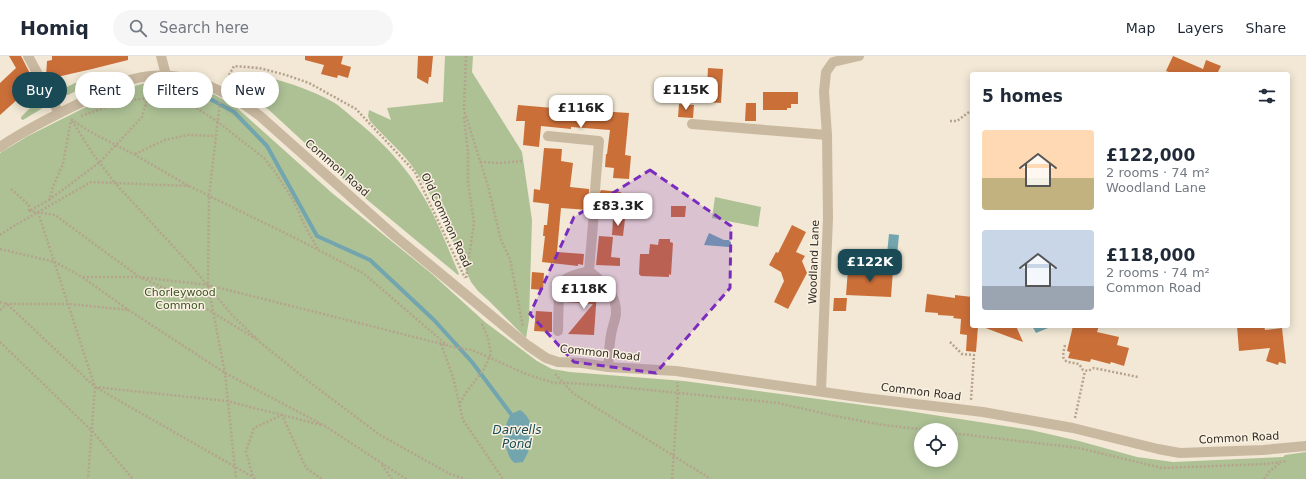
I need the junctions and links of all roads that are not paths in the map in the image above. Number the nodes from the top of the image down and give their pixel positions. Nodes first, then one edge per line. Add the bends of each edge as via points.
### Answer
1 (28, 56) edge
2 (161, 56) edge
3 (859, 56) edge
4 (161, 72) edge
5 (143, 77) edge
6 (213, 88) edge
7 (60, 113) junction
8 (692, 124) dead end
9 (827, 135) junction
10 (548, 136) dead end
11 (0, 147) edge
12 (595, 190) tunnel mouth
13 (594, 212) tunnel mouth
14 (589, 271) junction
15 (558, 331) dead end
16 (608, 367) junction
17 (821, 391) junction
18 (1306, 446) edge

1 - 7 street
2 - 4 street
3 - 9 street, Woodland Lane via 834,62 826,72 824,92
5 - 7 street, Common Road via 122,83
6 - 16 street, Common Road via 260,116 396,237 527,345 546,358 558,362
7 - 11 street, Common Road
8 - 9 street
9 - 17 street, Woodland Lane via 828,218
10 - 12 street via 599,141
13 - 14 street
14 - 15 street via 561,282
14 - 16 street via 610,290 614,301 616,313 610,337
16 - 17 street, Common Road via 676,371
17 - 18 street, Common Road via 971,410 1073,428 1180,453

